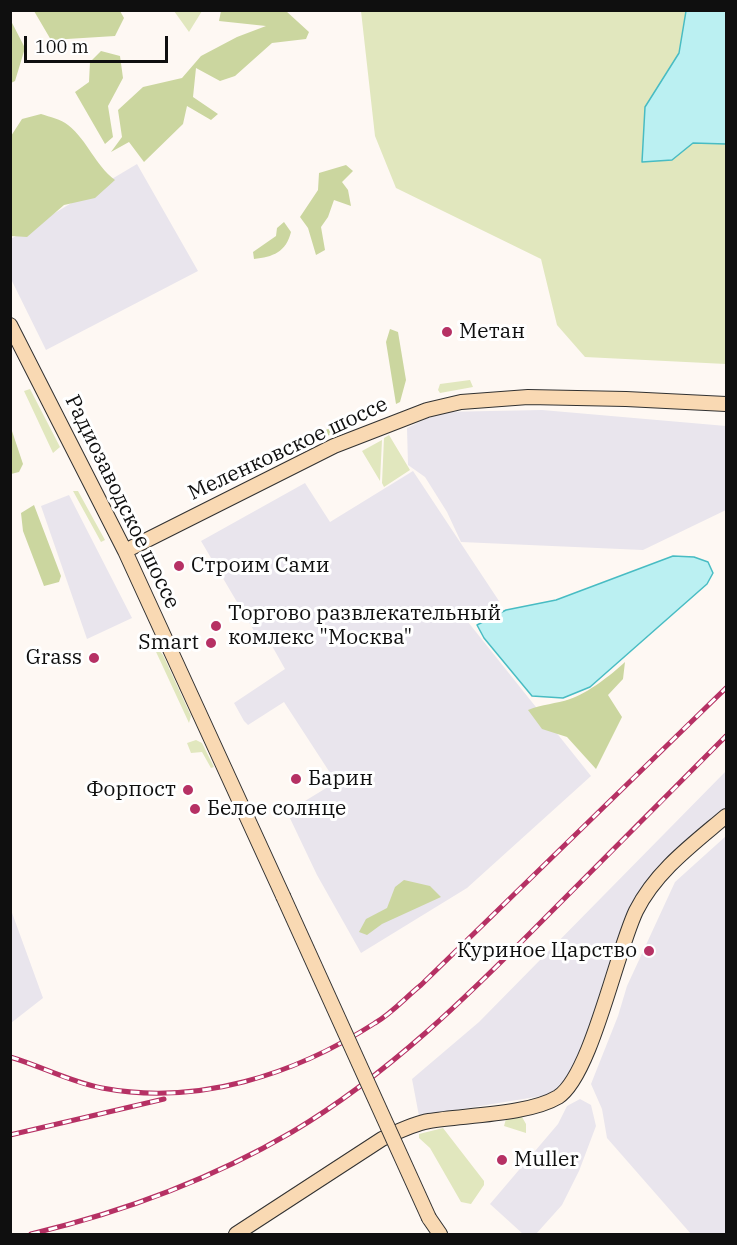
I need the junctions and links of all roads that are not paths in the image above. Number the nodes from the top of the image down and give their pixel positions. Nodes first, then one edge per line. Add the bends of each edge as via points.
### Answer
1 (10, 326) edge
2 (726, 404) edge
3 (124, 550) junction
4 (726, 816) edge
5 (236, 1234) edge
6 (440, 1234) edge

1 - 3 main road, Радиозаводское шоссе
2 - 3 main road, Меленковское шоссе via 528,397 450,404 334,447
3 - 6 main road, Радиозаводское шоссе, bridge via 429,1218
4 - 5 main road via 679,856 637,909 622,942 586,1055 568,1088 546,1103 427,1122 382,1139

